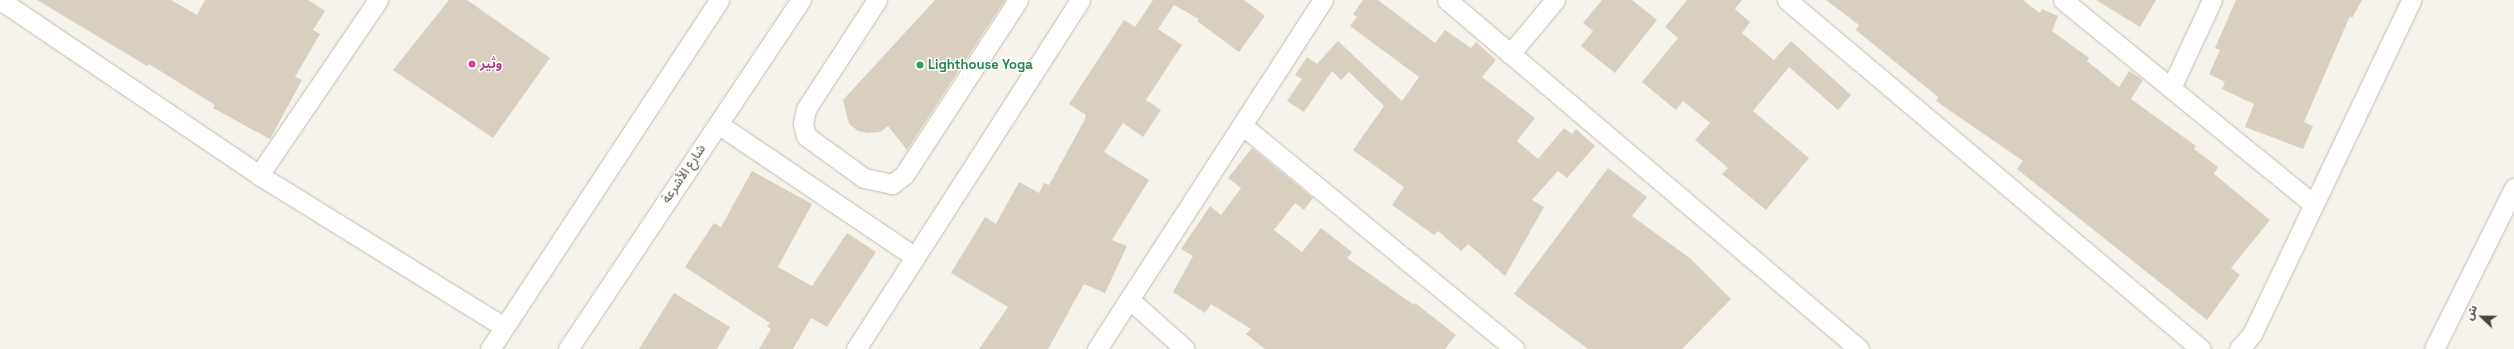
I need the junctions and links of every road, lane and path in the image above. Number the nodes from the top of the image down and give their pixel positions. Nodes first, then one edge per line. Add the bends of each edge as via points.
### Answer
1 (0, 0) edge
2 (378, 0) edge
3 (719, 0) edge
4 (801, 0) edge
5 (877, 0) edge
6 (1018, 0) edge
7 (1080, 0) edge
8 (1323, 0) edge
9 (1447, 0) edge
10 (1555, 0) edge
11 (1787, 0) edge
12 (2063, 0) edge
13 (2212, 0) edge
14 (2411, 0) edge
15 (1510, 54) junction
16 (2171, 88) junction
17 (718, 124) junction
18 (1242, 125) junction
19 (259, 175) junction
20 (2514, 188) edge
21 (2313, 204) junction
22 (915, 257) junction
23 (1129, 299) junction
24 (504, 328) junction
25 (490, 349) edge
26 (568, 349) edge
27 (856, 349) edge
28 (1097, 349) edge
29 (1185, 349) edge
30 (1515, 349) edge
31 (1859, 349) edge
32 (2202, 349) edge
33 (2239, 349) edge
34 (2434, 349) edge

1 - 19 street
2 - 19 street
3 - 24 street
4 - 17 street, شارع الأشرعة
5 - 6 street via 806,109 803,123 806,136 864,178 892,184 904,175
7 - 22 street
8 - 18 street
9 - 15 street
10 - 15 street
11 - 32 street
12 - 16 street
13 - 16 street
14 - 21 street
15 - 31 street
16 - 21 street
17 - 22 street
17 - 26 street, شارع الأشرعة
18 - 23 street
18 - 30 street
19 - 24 street
20 - 34 street
21 - 33 street via 2252,334
22 - 27 street
23 - 28 street
23 - 29 street
24 - 25 street

